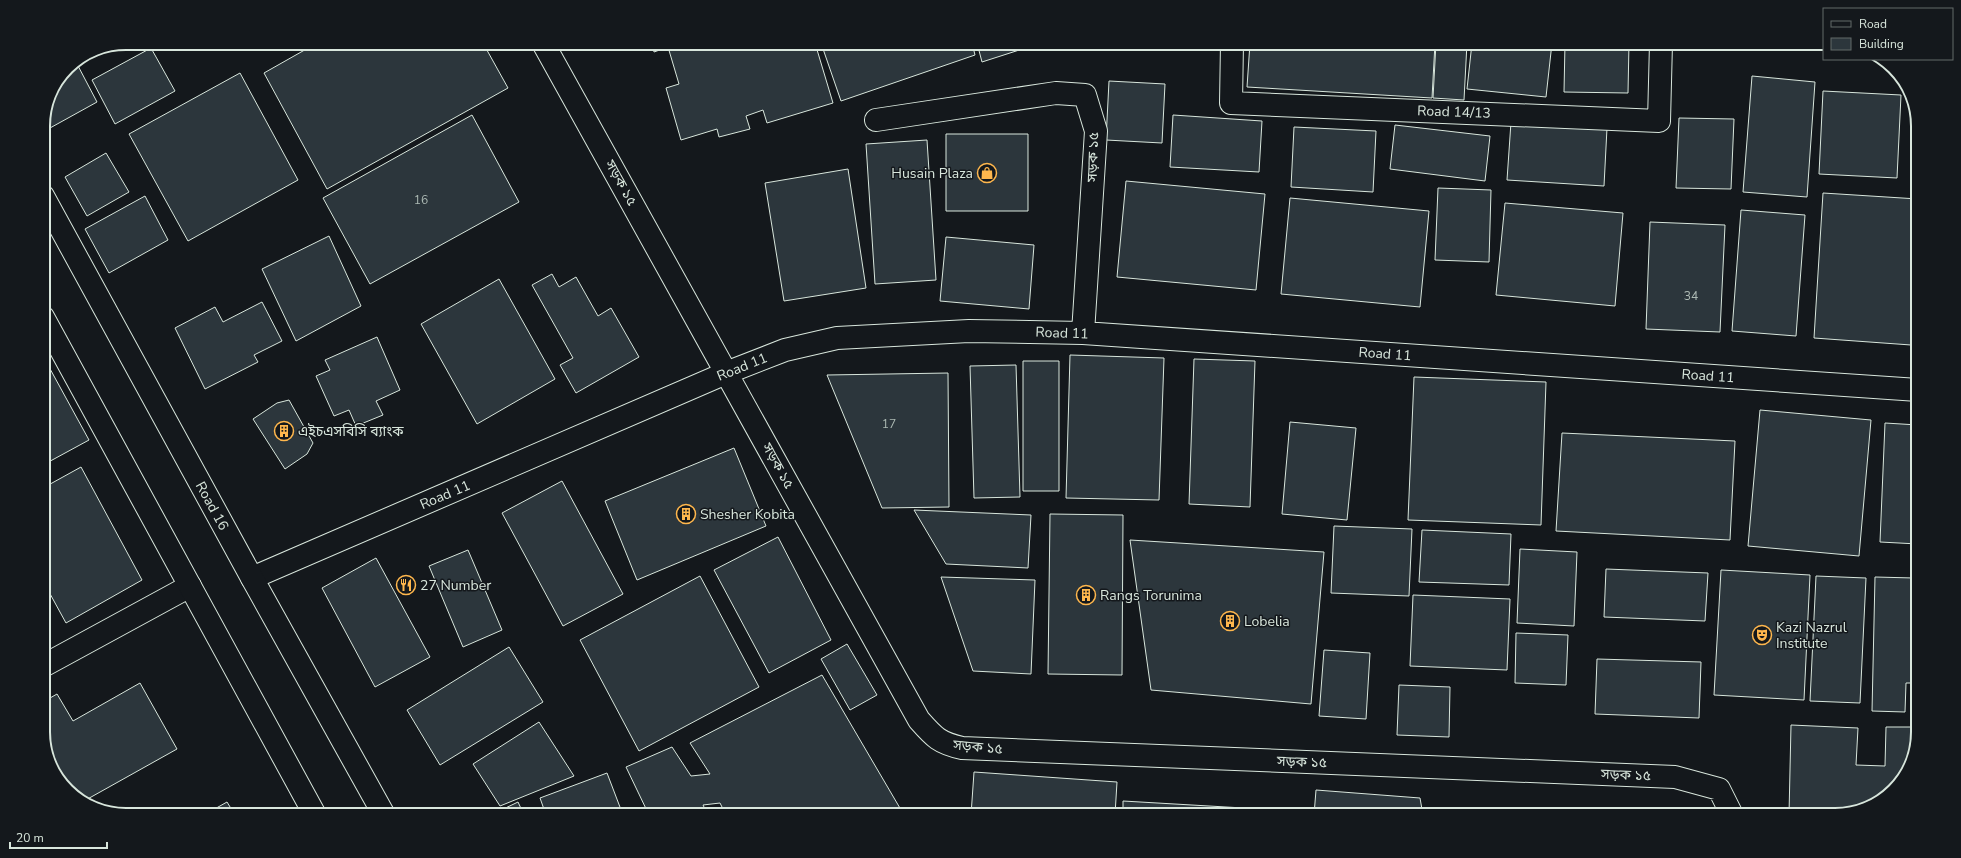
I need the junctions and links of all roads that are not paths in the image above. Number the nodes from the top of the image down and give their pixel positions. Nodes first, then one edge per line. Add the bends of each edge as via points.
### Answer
1 (547, 50) edge
2 (1232, 50) edge
3 (1661, 50) edge
4 (876, 120) dead end
5 (50, 209) edge
6 (50, 330) edge
7 (1083, 333) junction
8 (726, 373) junction
9 (1911, 390) edge
10 (252, 578) junction
11 (190, 586) junction
12 (50, 662) edge
13 (311, 808) edge
14 (380, 808) edge
15 (1728, 808) edge

1 - 8 street, সড়ক ১৫
2 - 3 street, Road 14/13 via 1231,103 1659,121
4 - 7 street, সড়ক ১৫ via 1056,93 1085,95 1096,131
5 - 10 street, Road 16
6 - 11 street
7 - 8 street, Road 11 via 968,331 837,338 785,350
7 - 9 street, Road 11
8 - 10 street, Road 11
8 - 15 street, সড়ক ১৫ via 919,720 932,735 945,744 962,748 1675,777 1719,789
10 - 14 street, Road 16
11 - 12 street
11 - 13 street

